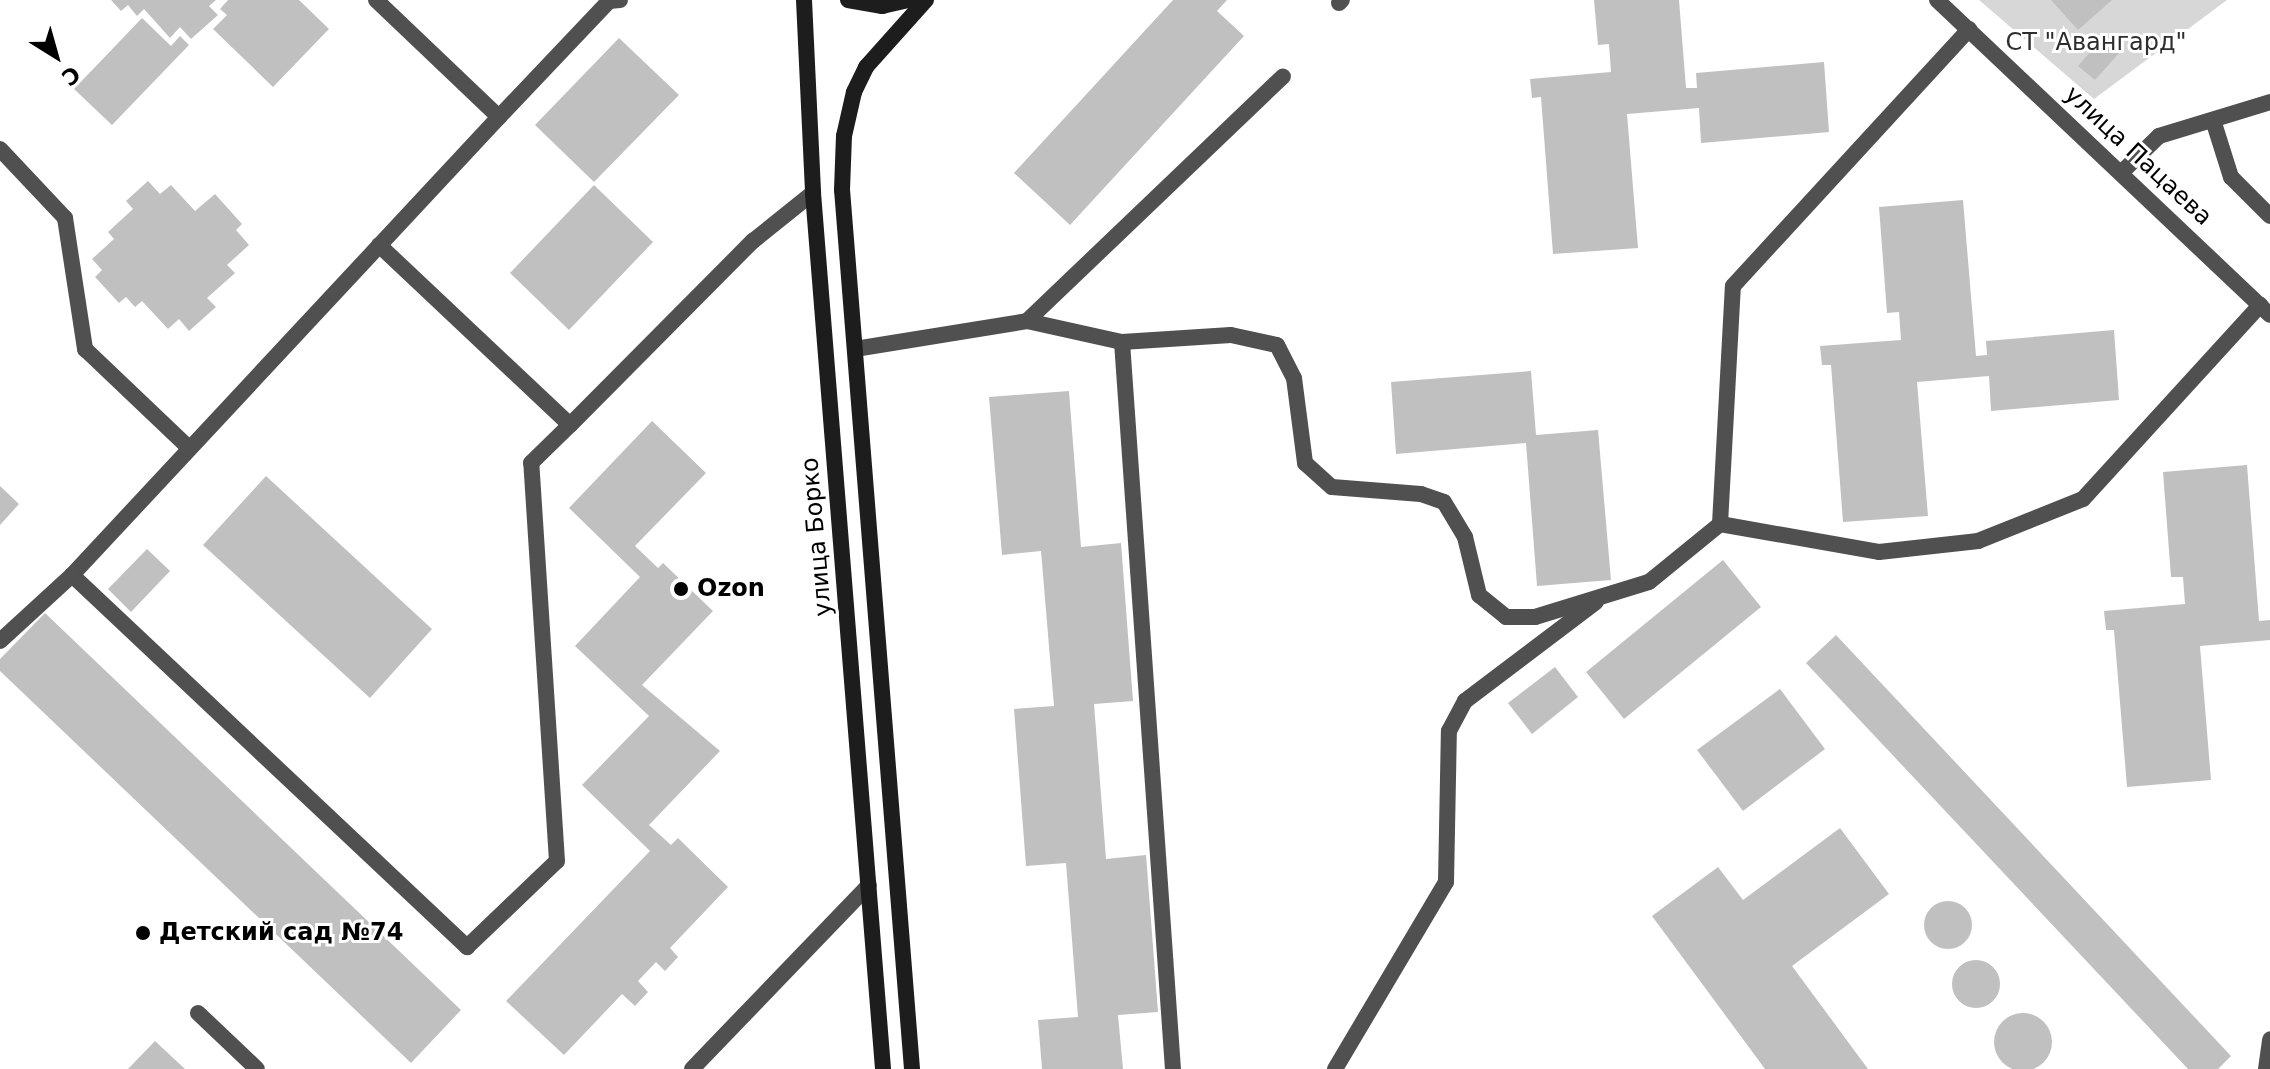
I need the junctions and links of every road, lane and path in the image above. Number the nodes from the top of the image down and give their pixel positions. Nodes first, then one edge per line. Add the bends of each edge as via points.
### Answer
1 (376, 0) edge
2 (620, 0) edge
3 (804, 0) edge
4 (848, 0) edge
5 (907, 0) edge
6 (926, 0) edge
7 (1937, 0) edge
8 (1969, 29) junction
9 (1283, 76) dead end
10 (2270, 102) edge
11 (499, 117) junction
12 (2213, 120) junction
13 (0, 149) edge
14 (2121, 173) junction
15 (813, 193) junction
16 (2267, 206) edge
17 (379, 245) junction
18 (2265, 310) edge
19 (1027, 321) junction
20 (1122, 342) junction
21 (855, 349) junction
22 (570, 425) junction
23 (189, 448) junction
24 (1720, 524) junction
25 (72, 575) junction
26 (1604, 596) junction
27 (0, 641) edge
28 (869, 885) junction
29 (198, 1013) dead end
30 (2270, 1039) edge
31 (257, 1069) edge
32 (692, 1069) edge
33 (883, 1069) edge
34 (912, 1069) edge
35 (1173, 1069) edge
36 (1335, 1069) edge
37 (2266, 1069) edge

1 - 11 street
2 - 11 street via 609,1
3 - 15 main road, улица Борко
4 - 5 main road via 882,6
6 - 21 main road via 866,67 844,136 842,190
7 - 8 street, улица Пацаева
8 - 14 street, улица Пацаева
8 - 24 street via 1733,286
9 - 19 street
10 - 12 street
11 - 17 street
12 - 14 street via 2159,136
12 - 16 street via 2231,177
13 - 23 street via 65,218 85,349
14 - 18 street, улица Пацаева
15 - 22 street via 753,241
15 - 28 main road, улица Борко
17 - 22 street
17 - 23 street
18 - 24 street via 2083,499 1978,541 1879,552
19 - 20 street
19 - 21 street
20 - 26 street via 1231,335 1277,345 1294,378 1305,463 1332,487 1421,494 1444,502 1465,537 1479,595 1506,617 1535,617
20 - 35 street
21 - 34 main road
22 - 25 street via 531,463 557,861 467,947
23 - 25 street
24 - 26 street via 1649,582
25 - 27 street
26 - 36 street via 1465,701 1449,731 1446,882
28 - 32 street
28 - 33 main road, улица Борко
29 - 31 street
30 - 37 street

